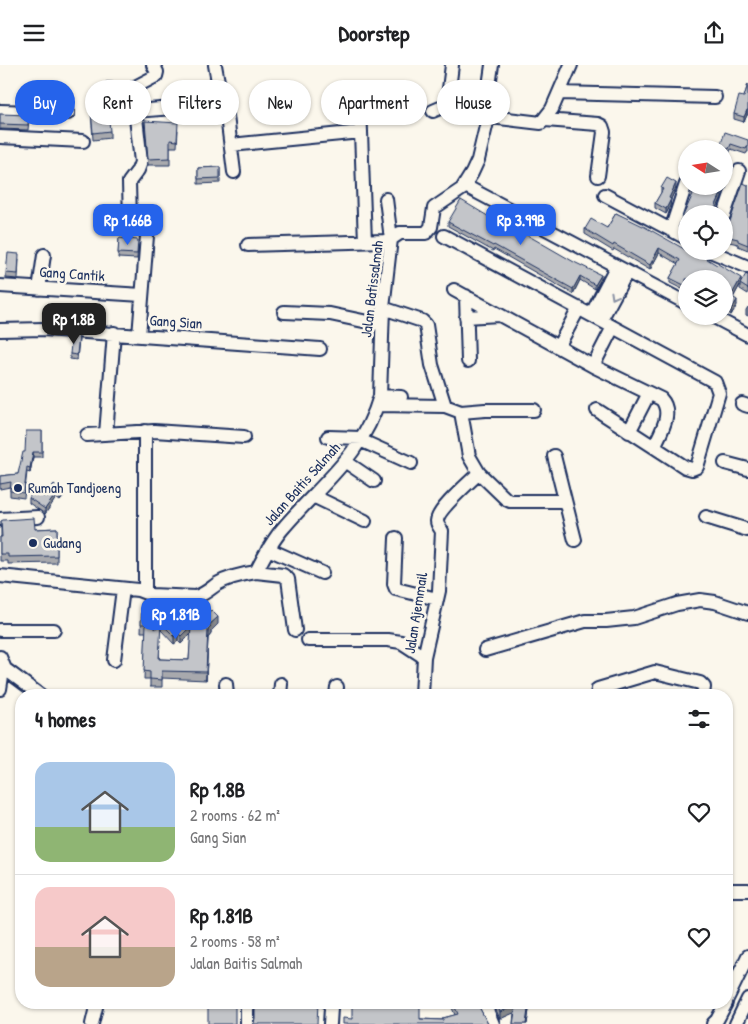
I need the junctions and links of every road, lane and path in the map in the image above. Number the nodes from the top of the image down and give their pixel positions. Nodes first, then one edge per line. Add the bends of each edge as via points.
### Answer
1 (153, 65) edge
2 (215, 65) edge
3 (452, 65) edge
4 (492, 65) edge
5 (571, 65) edge
6 (490, 79) dead end
7 (148, 80) edge
8 (218, 80) edge
9 (450, 80) edge
10 (559, 93) junction
11 (715, 97) dead end
12 (437, 109) edge
13 (0, 111) edge
14 (15, 111) edge
15 (433, 111) dead end
16 (544, 120) junction
17 (137, 125) edge
18 (228, 125) edge
19 (361, 125) edge
20 (361, 132) junction
21 (0, 137) edge
22 (83, 141) dead end
23 (231, 145) junction
24 (739, 171) dead end
25 (234, 172) dead end
26 (598, 176) dead end
27 (469, 189) dead end
28 (604, 195) dead end
29 (683, 195) edge
30 (386, 199) dead end
31 (727, 205) edge
32 (671, 230) junction
33 (678, 234) edge
34 (444, 237) dead end
35 (392, 239) junction
36 (365, 242) junction
37 (248, 245) dead end
38 (44, 255) dead end
39 (731, 260) edge
40 (748, 267) edge
41 (621, 270) junction
42 (0, 286) edge
43 (39, 289) junction
44 (454, 290) dead end
45 (142, 295) junction
46 (466, 296) junction
47 (678, 299) edge
48 (383, 308) junction
49 (579, 308) junction
50 (284, 312) dead end
51 (499, 315) junction
52 (466, 317) junction
53 (596, 317) junction
54 (382, 325) junction
55 (729, 325) edge
56 (614, 327) junction
57 (0, 330) edge
58 (114, 333) junction
59 (748, 335) edge
60 (139, 336) junction
61 (558, 347) junction
62 (320, 349) dead end
63 (468, 361) dead end
64 (593, 366) junction
65 (649, 393) junction
66 (401, 397) dead end
67 (379, 401) junction
68 (444, 406) junction
69 (534, 410) dead end
70 (597, 410) dead end
71 (461, 412) junction
72 (145, 431) junction
73 (629, 432) junction
74 (106, 434) junction
75 (87, 435) dead end
76 (244, 437) dead end
77 (328, 437) dead end
78 (361, 439) junction
79 (654, 447) junction
80 (554, 456) dead end
81 (346, 462) junction
82 (411, 463) dead end
83 (725, 463) dead end
84 (748, 469) edge
85 (479, 473) junction
86 (374, 481) dead end
87 (313, 497) junction
88 (565, 501) junction
89 (38, 517) dead end
90 (706, 517) dead end
91 (0, 519) edge
92 (365, 521) dead end
93 (748, 530) edge
94 (396, 538) dead end
95 (575, 540) dead end
96 (268, 549) junction
97 (256, 571) junction
98 (322, 573) dead end
99 (0, 576) edge
100 (123, 589) junction
101 (145, 591) junction
102 (437, 599) junction
103 (748, 613) edge
104 (0, 630) edge
105 (54, 630) dead end
106 (295, 630) dead end
107 (308, 640) dead end
108 (485, 650) dead end
109 (424, 657) junction
110 (114, 660) dead end
111 (2, 662) edge
112 (0, 689) edge
113 (33, 689) edge
114 (422, 689) edge
115 (598, 689) edge
116 (704, 689) edge
117 (733, 890) edge
118 (748, 890) edge
119 (748, 956) edge
120 (733, 987) edge
121 (748, 999) edge
122 (96, 1009) edge
123 (247, 1009) edge
124 (332, 1009) edge
125 (487, 1009) edge
126 (722, 1009) edge
127 (92, 1024) edge
128 (246, 1024) edge
129 (330, 1024) edge
130 (493, 1024) edge
131 (713, 1024) edge
132 (736, 1024) edge

1 - 7 street via 157,73
2 - 8 street
3 - 9 street
4 - 6 street
5 - 10 street
10 - 11 street
10 - 16 street
12 - 15 street
13 - 14 street
16 - 26 street via 602,126
16 - 35 street, Jalan Batissalmah via 537,123 488,118 478,160 462,189 434,208 426,233 400,233
17 - 45 street via 141,162 128,183 130,221 144,228 147,236
18 - 23 street
19 - 20 street
20 - 23 street
20 - 36 street
21 - 22 street
23 - 25 street
24 - 31 street
27 - 41 street
28 - 32 street
29 - 32 street
30 - 35 street
32 - 33 street
34 - 49 street
35 - 36 street
35 - 48 street, Jalan Batissalmah
36 - 37 street
38 - 43 street
39 - 40 street
41 - 47 street
41 - 53 street
42 - 43 street, Gang Cantik
43 - 45 street, Gang Cantik
44 - 46 street
45 - 60 street
46 - 51 street
46 - 52 street
48 - 54 street, Jalan Batissalmah
48 - 68 street via 426,325 432,365
49 - 53 street
49 - 61 street
50 - 54 street via 330,314
51 - 52 street
51 - 61 street
52 - 63 street
53 - 56 street
54 - 67 street, Jalan Batissalmah
55 - 59 street
56 - 64 street
56 - 79 street via 715,382 719,389 697,467 685,467
57 - 58 street, Gang Sian
58 - 60 street, Gang Sian
58 - 74 street
60 - 62 street, Gang Sian
61 - 64 street
64 - 65 street
65 - 73 street
65 - 79 street via 661,399 667,409
66 - 67 street
67 - 68 street
67 - 78 street, Jalan Baitis Salmah
68 - 71 street
69 - 71 street
70 - 73 street
71 - 85 street via 469,456
72 - 74 street
72 - 76 street
72 - 101 street
73 - 79 street
74 - 75 street
77 - 78 street
78 - 81 street, Jalan Baitis Salmah
78 - 82 street
80 - 88 street
81 - 86 street
81 - 87 street, Jalan Baitis Salmah
83 - 84 street
85 - 88 street via 510,501
85 - 102 street, Jalan Ajemmail via 437,519 442,531
87 - 92 street
87 - 96 street, Jalan Baitis Salmah
88 - 95 street
89 - 91 street
90 - 93 street
94 - 102 street via 396,589
96 - 97 street, Jalan Baitis Salmah
96 - 98 street
97 - 101 street via 229,579 196,597 151,595
97 - 106 street via 283,575 288,579
99 - 100 street
100 - 101 street
100 - 110 street
102 - 109 street, Jalan Ajemmail
103 - 108 street via 700,600 634,618 585,621
104 - 105 street
107 - 109 street via 388,640 401,642
109 - 114 street, Jalan Ajemmail
111 - 112 street
111 - 113 street
115 - 116 street via 655,672 700,683
117 - 118 street
119 - 120 street
121 - 132 street
122 - 127 street
123 - 128 street
124 - 129 street
125 - 130 street
126 - 131 street

